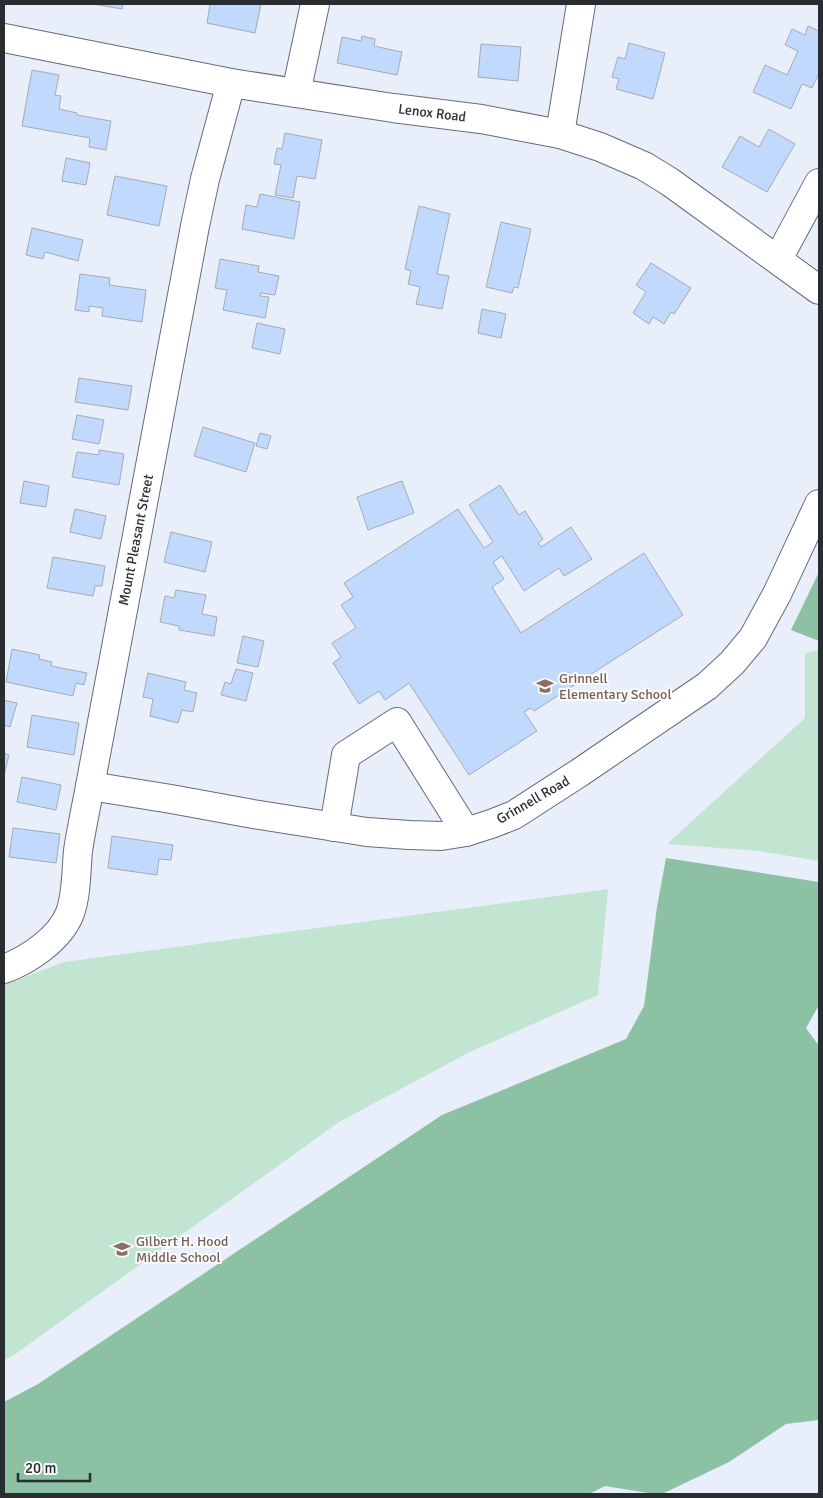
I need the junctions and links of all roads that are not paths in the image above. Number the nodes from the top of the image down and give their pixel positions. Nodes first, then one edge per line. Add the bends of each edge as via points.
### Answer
1 (315, 4) edge
2 (582, 4) edge
3 (4, 38) edge
4 (232, 83) junction
5 (296, 93) junction
6 (560, 134) junction
7 (819, 183) edge
8 (778, 259) junction
9 (819, 290) edge
10 (819, 504) edge
11 (90, 786) junction
12 (334, 827) junction
13 (466, 832) junction
14 (4, 969) edge

1 - 5 street
2 - 6 street
3 - 4 street, Lenox Road
4 - 5 street, Lenox Road
4 - 11 street, Mount Pleasant Street via 197,217
5 - 6 street, Lenox Road via 481,119
6 - 8 street, Lenox Road via 644,166
7 - 8 street
8 - 9 street, Lenox Road
10 - 13 street, Grinnell Road via 753,638 732,663 707,686 514,815
11 - 12 street, Grinnell Road
11 - 14 street, Mount Pleasant Street via 69,914 48,942 31,956
12 - 13 street, Grinnell Road via 408,835 441,836
12 - 13 street via 346,754 397,722

